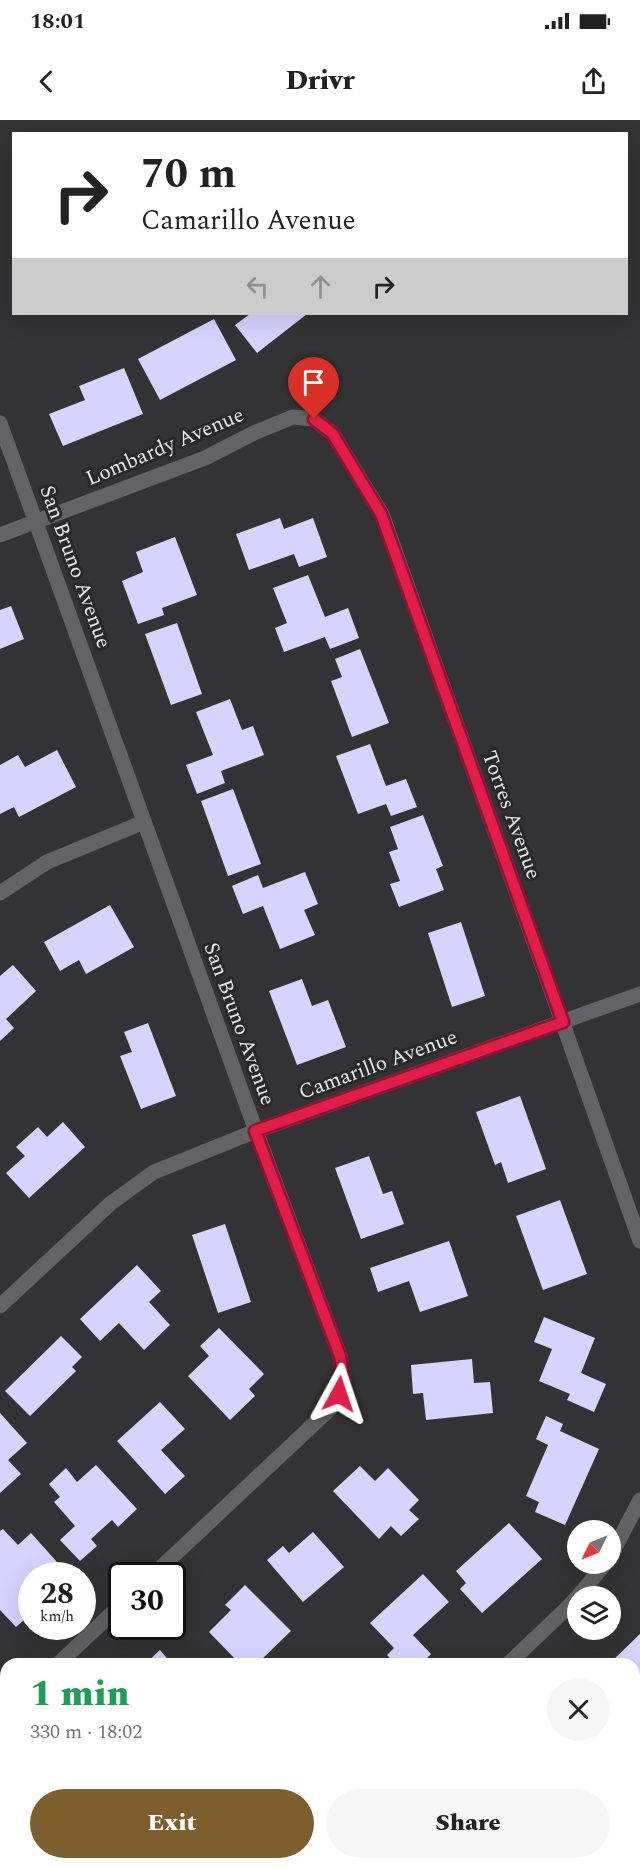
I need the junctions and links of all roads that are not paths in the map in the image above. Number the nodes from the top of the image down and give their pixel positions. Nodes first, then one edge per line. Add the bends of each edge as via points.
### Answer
1 (314, 419) joint
2 (0, 423) edge
3 (36, 522) junction
4 (0, 536) edge
5 (144, 822) junction
6 (0, 893) edge
7 (640, 994) edge
8 (563, 1022) junction
9 (255, 1131) junction
10 (640, 1241) edge
11 (0, 1306) edge
12 (640, 1500) edge
13 (621, 1536) edge
14 (167, 1562) edge
15 (597, 1574) edge
16 (586, 1586) edge
17 (567, 1608) edge
18 (108, 1617) edge
19 (64, 1658) edge
20 (514, 1658) edge

1 - 3 street, Lombardy Avenue via 292,417 206,458
1 - 8 street, Torres Avenue via 332,433 381,514
2 - 3 street, San Bruno Avenue
3 - 4 street, Lombardy Avenue
3 - 5 street, San Bruno Avenue
5 - 6 street via 47,862
5 - 9 street, San Bruno Avenue
7 - 8 street, Camarillo Avenue
8 - 9 street, Camarillo Avenue
8 - 10 street, Torres Avenue
9 - 11 street, Camarillo Avenue via 154,1172 111,1203
9 - 14 street, San Bruno Avenue via 340,1356 344,1382 333,1406
12 - 13 street
15 - 16 street
17 - 20 street
18 - 19 street

